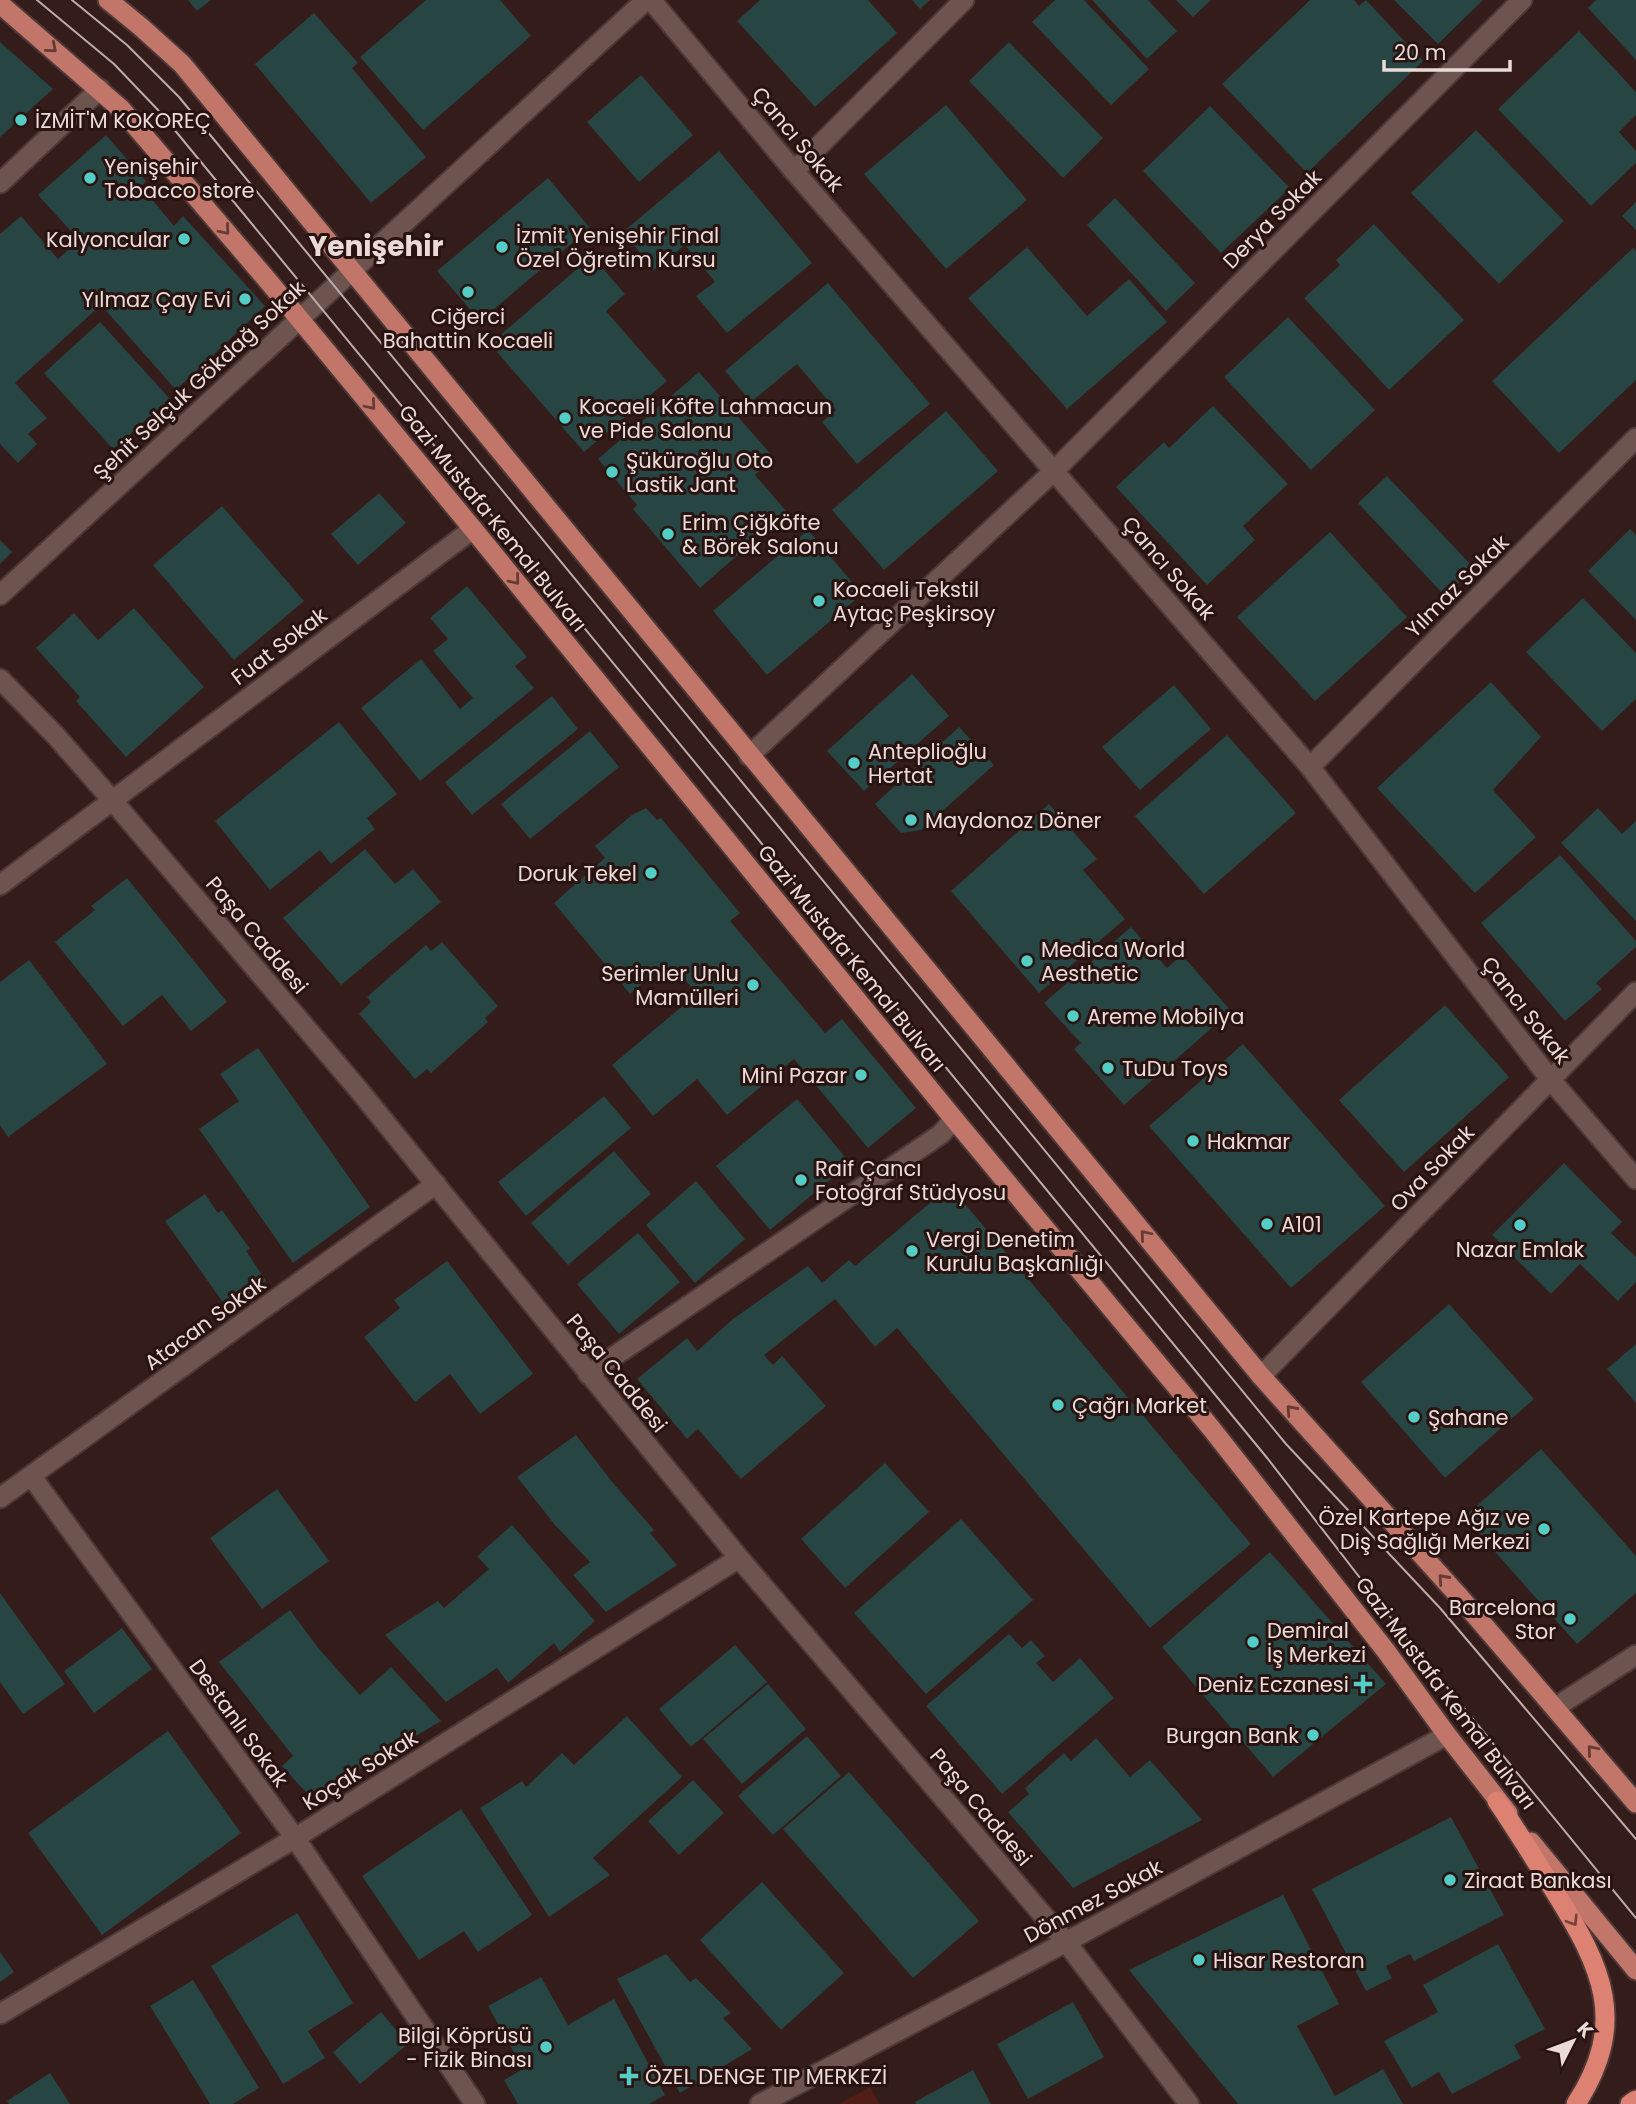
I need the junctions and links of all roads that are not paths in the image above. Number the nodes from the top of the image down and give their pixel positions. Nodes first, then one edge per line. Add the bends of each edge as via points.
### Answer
1 (108, 0) edge
2 (646, 0) edge
3 (651, 0) edge
4 (964, 0) edge
5 (1522, 0) edge
6 (0, 4) edge
7 (100, 89) junction
8 (794, 171) junction
9 (0, 184) edge
10 (352, 272) junction
11 (299, 318) junction
12 (1636, 438) edge
13 (1055, 471) junction
14 (473, 529) junction
15 (0, 595) edge
16 (0, 679) edge
17 (749, 756) junction
18 (1310, 767) junction
19 (112, 800) junction
20 (0, 886) edge
21 (1636, 992) edge
22 (1550, 1079) junction
23 (954, 1119) junction
24 (1636, 1179) edge
25 (436, 1185) junction
26 (588, 1374) junction
27 (1261, 1376) junction
28 (32, 1477) junction
29 (0, 1498) edge
30 (739, 1558) junction
31 (1636, 1655) edge
32 (1556, 1707) junction
33 (1447, 1735) junction
34 (1497, 1801) junction
35 (1636, 1803) edge
36 (295, 1838) junction
37 (1066, 1942) junction
38 (1636, 1970) edge
39 (0, 2014) edge
40 (1636, 2100) edge
41 (475, 2104) edge
42 (761, 2104) edge
43 (1189, 2104) edge
44 (1576, 2104) edge
45 (1630, 2104) edge

1 - 10 main road via 182,64
2 - 10 street, Şehit Selçuk Gökdağ Sokak
3 - 8 street, Çancı Sokak
4 - 8 street
5 - 13 street, Derya Sokak
6 -> 7 main road, Gazi Mustafa Kemal Bulvarı
7 - 9 street
7 -> 11 main road, Gazi Mustafa Kemal Bulvarı
8 - 13 street, Çancı Sokak
10 - 11 street, Şehit Selçuk Gökdağ Sokak
10 - 17 main road
11 -> 14 main road, Gazi Mustafa Kemal Bulvarı
11 - 15 street, Şehit Selçuk Gökdağ Sokak
12 - 18 street, Yılmaz Sokak
13 - 17 street, Derya Sokak
13 - 18 street, Çancı Sokak
14 - 19 street, Fuat Sokak
14 -> 23 main road, Gazi Mustafa Kemal Bulvarı
16 - 19 street, Paşa Caddesi
27 -> 17 main road
18 - 22 street, Çancı Sokak
19 - 20 street, Fuat Sokak
19 - 25 street, Paşa Caddesi
21 - 22 street, Ova Sokak
22 - 24 street, Çancı Sokak
22 - 27 street, Ova Sokak
23 - 26 street via 941,1135
23 - 33 main road, Gazi Mustafa Kemal Bulvarı via 1211,1428
25 - 26 street, Paşa Caddesi
25 - 28 street, Atacan Sokak
26 - 30 street, Paşa Caddesi
32 -> 27 main road
28 - 29 street, Atacan Sokak
28 - 36 street, Destanlı Sokak
30 - 36 street, Koçak Sokak
30 - 37 street, Paşa Caddesi
31 - 32 street
35 -> 32 main road
33 - 34 main road, Gazi Mustafa Kemal Bulvarı
33 - 37 street, Dönmez Sokak
34 - 38 main road, Gazi Mustafa Kemal Bulvarı
34 -> 44 highway via 1580,1932 1601,1981 1603,2049 1592,2080
36 - 39 street, Koçak Sokak
36 - 41 street, Destanlı Sokak
37 - 42 street, Dönmez Sokak
37 - 43 street, Paşa Caddesi
40 - 45 highway

